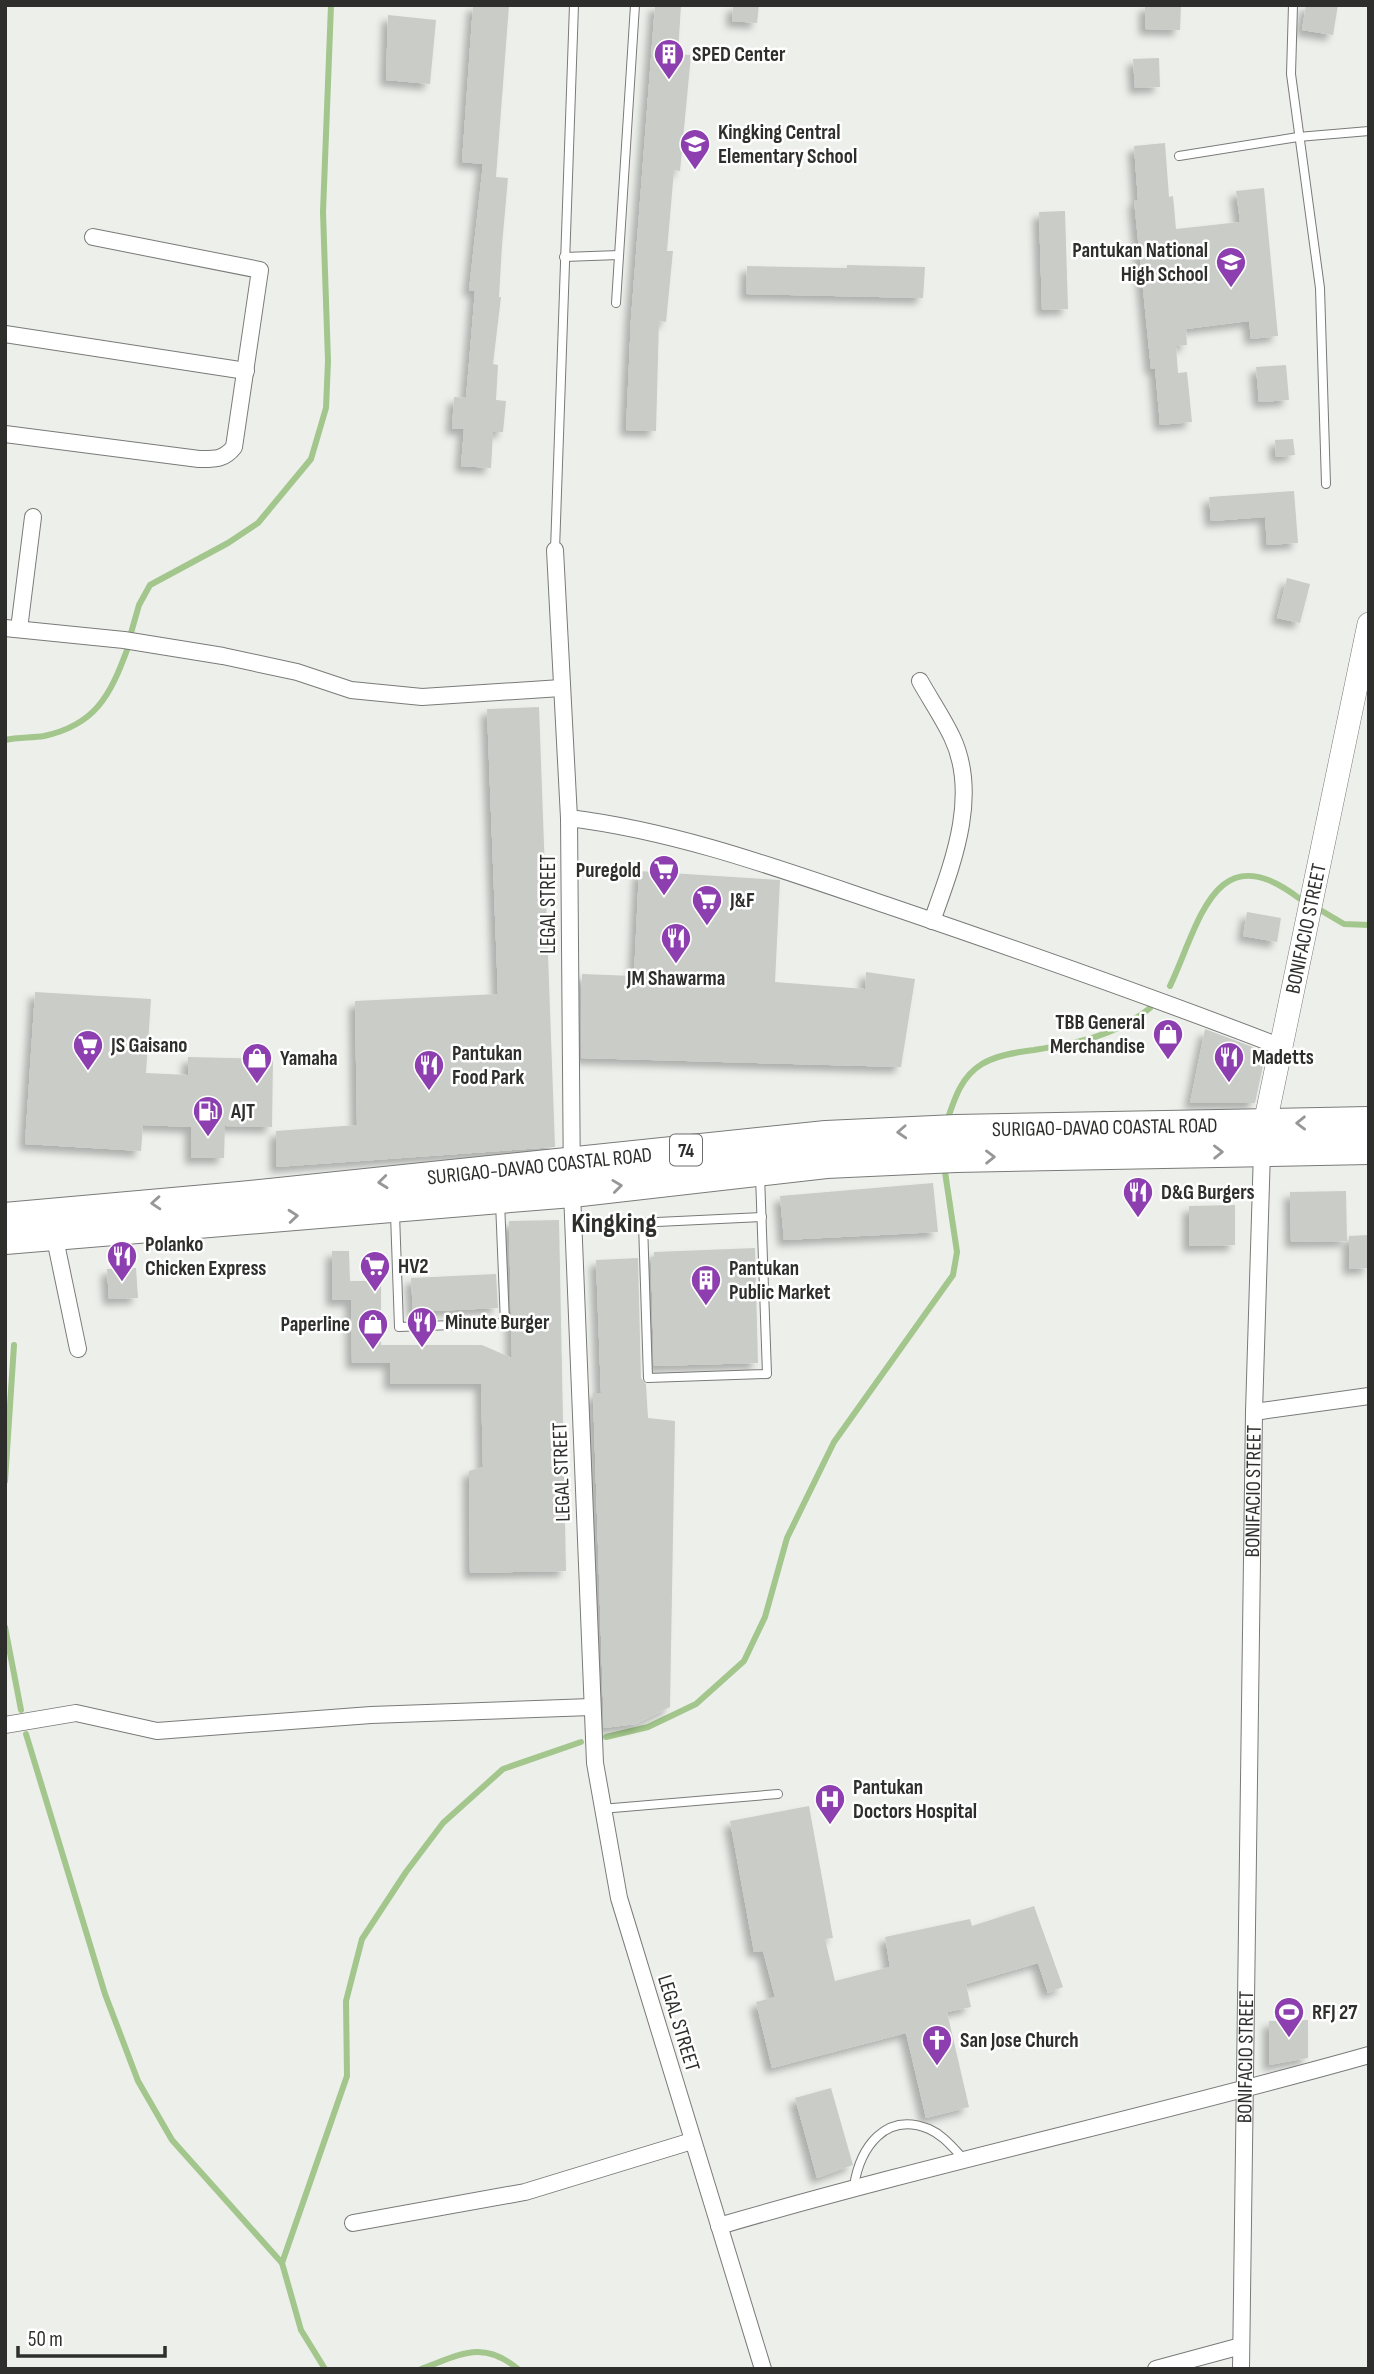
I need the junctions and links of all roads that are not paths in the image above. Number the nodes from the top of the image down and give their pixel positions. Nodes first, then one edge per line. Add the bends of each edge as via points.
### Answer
1 (574, 5) edge
2 (635, 5) edge
3 (1293, 5) edge
4 (1369, 131) edge
5 (1298, 137) junction
6 (1179, 156) dead end
7 (93, 237) dead end
8 (619, 255) junction
9 (564, 257) junction
10 (616, 303) dead end
11 (5, 334) edge
12 (246, 371) junction
13 (5, 434) edge
14 (1326, 484) dead end
15 (33, 517) dead end
16 (555, 550) joint
17 (1369, 624) edge
18 (12, 628) edge
19 (919, 681) dead end
20 (561, 688) junction
21 (569, 818) junction
22 (932, 921) junction
23 (1279, 1046) junction
24 (1369, 1122) edge
25 (1262, 1137) junction
26 (956, 1143) junction
27 (1369, 1149) edge
28 (760, 1170) junction
29 (571, 1177) junction
30 (500, 1198) junction
31 (394, 1207) junction
32 (240, 1209) junction
33 (762, 1217) junction
34 (5, 1218) edge
35 (86, 1220) junction
36 (643, 1223) junction
37 (573, 1226) junction
38 (54, 1234) junction
39 (5, 1239) edge
40 (78, 1349) dead end
41 (1369, 1396) edge
42 (1254, 1412) junction
43 (591, 1707) junction
44 (5, 1725) edge
45 (778, 1794) dead end
46 (601, 1809) junction
47 (1369, 2055) edge
48 (1245, 2090) junction
49 (692, 2141) junction
50 (963, 2158) junction
51 (855, 2186) junction
52 (353, 2223) dead end
53 (719, 2226) junction
54 (1241, 2346) junction
55 (763, 2369) edge
56 (1156, 2369) edge
57 (1241, 2369) edge

1 - 9 lane
2 - 8 lane
3 - 5 lane via 1291,74
4 - 5 lane
5 - 6 lane
5 - 14 lane via 1320,288
7 - 12 street via 260,270
8 - 9 lane
8 - 10 lane
9 - 16 lane
11 - 12 street
12 - 13 street via 234,447 217,459
15 - 18 street
16 - 20 street, LEGAL STREET
17 - 23 street, BONIFACIO STREET
18 - 20 street via 223,656 297,672 351,690 422,697
19 - 22 street via 953,739 962,776 962,820
20 - 21 street, LEGAL STREET
21 - 22 street via 676,837
21 - 29 street, LEGAL STREET
22 - 23 street via 1154,997
23 - 25 street, BONIFACIO STREET
24 -> 25 highway, SURIGAO-DAVAO COASTAL ROAD / 74
25 - 26 highway, SURIGAO-DAVAO COASTAL ROAD / 74
25 - 27 highway, SURIGAO-DAVAO COASTAL ROAD / 74
25 - 42 street, BONIFACIO STREET
26 - 28 highway, SURIGAO-DAVAO COASTAL ROAD / 74
26 -> 29 highway, SURIGAO-DAVAO COASTAL ROAD / 74 via 826,1136
29 -> 28 highway, SURIGAO-DAVAO COASTAL ROAD / 74
28 - 33 lane
29 - 30 highway, SURIGAO-DAVAO COASTAL ROAD / 74
29 -> 32 highway, SURIGAO-DAVAO COASTAL ROAD / 74
29 - 37 street, LEGAL STREET
30 - 31 highway, SURIGAO-DAVAO COASTAL ROAD / 74
30 - 31 lane via 505,1323 399,1327
32 -> 31 highway, SURIGAO-DAVAO COASTAL ROAD / 74
32 - 35 highway, SURIGAO-DAVAO COASTAL ROAD / 74
33 - 36 lane
33 - 36 lane via 767,1374 648,1378
34 - 35 highway, SURIGAO-DAVAO COASTAL ROAD / 74
35 - 38 highway, SURIGAO-DAVAO COASTAL ROAD / 74
36 - 37 lane
37 - 43 street, LEGAL STREET
38 - 39 highway, SURIGAO-DAVAO COASTAL ROAD / 74
38 - 40 street
41 - 42 street
42 - 48 street, BONIFACIO STREET
43 - 44 street via 371,1715 157,1731 76,1713
43 - 46 street, LEGAL STREET
45 - 46 lane
46 - 49 street, LEGAL STREET via 619,1898
47 - 48 street
48 - 50 street
48 - 54 street, BONIFACIO STREET
49 - 52 street via 525,2192
49 - 53 street, LEGAL STREET
50 - 51 street
50 - 51 lane via 929,2129 895,2127 865,2148
51 - 53 street
53 - 55 street, LEGAL STREET
54 - 56 street
54 - 57 street, BONIFACIO STREET

